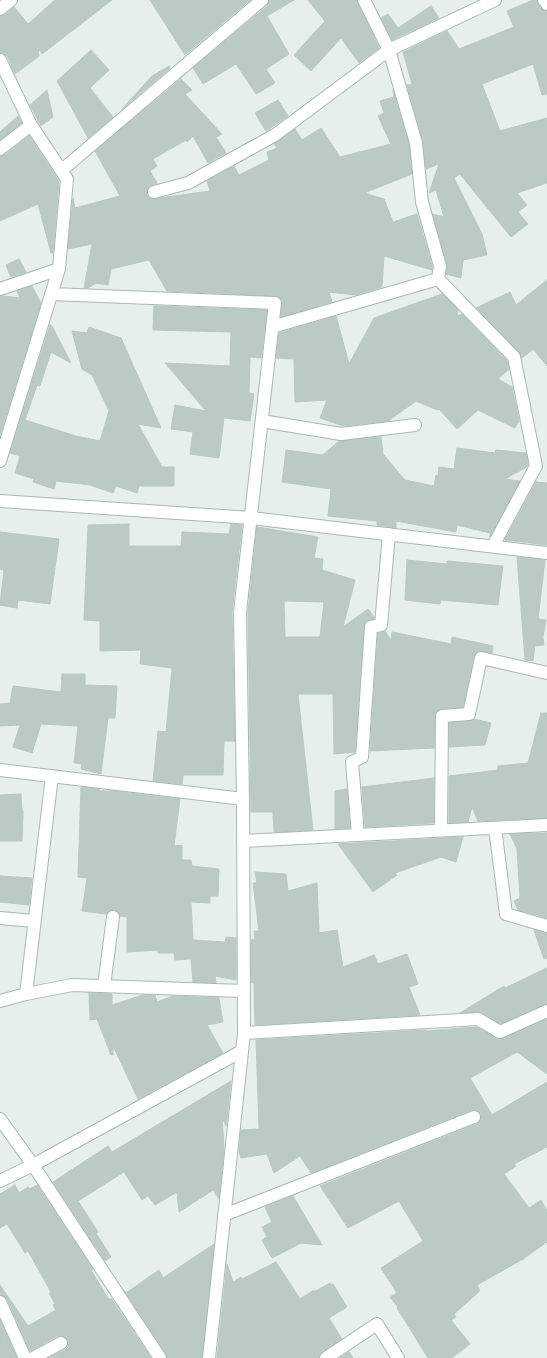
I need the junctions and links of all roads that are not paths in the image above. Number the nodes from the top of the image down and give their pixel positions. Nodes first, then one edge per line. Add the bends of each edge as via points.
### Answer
1 (11, 0) edge
2 (262, 0) edge
3 (364, 0) edge
4 (495, 0) edge
5 (544, 0) edge
6 (547, 4) edge
7 (0, 9) edge
8 (388, 50) junction
9 (0, 60) edge
10 (31, 125) junction
11 (0, 149) edge
12 (62, 170) junction
13 (154, 192) dead end
14 (59, 269) junction
15 (438, 279) junction
16 (0, 289) edge
17 (52, 294) junction
18 (272, 327) junction
19 (262, 421) junction
20 (414, 425) dead end
21 (0, 461) edge
22 (0, 501) edge
23 (251, 518) junction
24 (389, 534) junction
25 (493, 546) junction
26 (547, 553) edge
27 (547, 673) edge
28 (0, 770) edge
29 (52, 776) junction
30 (243, 799) junction
31 (547, 825) edge
32 (495, 828) junction
33 (441, 830) junction
34 (358, 835) junction
35 (243, 842) junction
36 (113, 917) dead end
37 (0, 918) edge
38 (34, 921) junction
39 (547, 926) edge
40 (104, 986) junction
41 (243, 991) junction
42 (26, 994) junction
43 (0, 1001) edge
44 (547, 1011) edge
45 (244, 1033) junction
46 (242, 1051) junction
47 (474, 1117) dead end
48 (0, 1120) edge
49 (32, 1165) junction
50 (0, 1181) edge
51 (224, 1215) junction
52 (0, 1302) edge
53 (61, 1343) dead end
54 (25, 1358) edge
55 (33, 1358) edge
56 (160, 1358) edge
57 (208, 1358) edge
58 (326, 1358) edge
59 (398, 1358) edge

1 - 7 street
2 - 12 street
3 - 8 street
4 - 8 street
5 - 6 street
8 - 13 street via 275,135 188,182
8 - 15 street via 416,143 422,202 440,266
9 - 10 street
10 - 11 street
10 - 12 street
12 - 14 street via 67,179
14 - 16 street
14 - 17 street
15 - 18 street
15 - 25 street via 514,357 536,466
17 - 18 street via 275,304
17 - 21 street
18 - 19 street
19 - 20 street via 341,434
19 - 23 street
22 - 23 street
23 - 24 street
23 - 30 street via 240,612
24 - 25 street
24 - 34 street via 381,625 371,627 362,757 352,762
25 - 26 street
27 - 33 street via 481,658 469,714 442,716
28 - 29 street
29 - 30 street
29 - 38 street
30 - 35 street
31 - 32 street
32 - 33 street
32 - 39 street via 506,914
33 - 34 street
34 - 35 street
35 - 41 street
36 - 40 street
37 - 38 street
38 - 42 street
40 - 41 street
40 - 42 street via 72,985
41 - 45 street
42 - 43 street
44 - 45 street via 500,1032 478,1020
45 - 46 street
46 - 49 street
46 - 51 street
47 - 51 street
48 - 49 street
49 - 50 street
49 - 56 street
51 - 57 street
52 - 54 street
53 - 55 street
58 - 59 street via 377,1324

